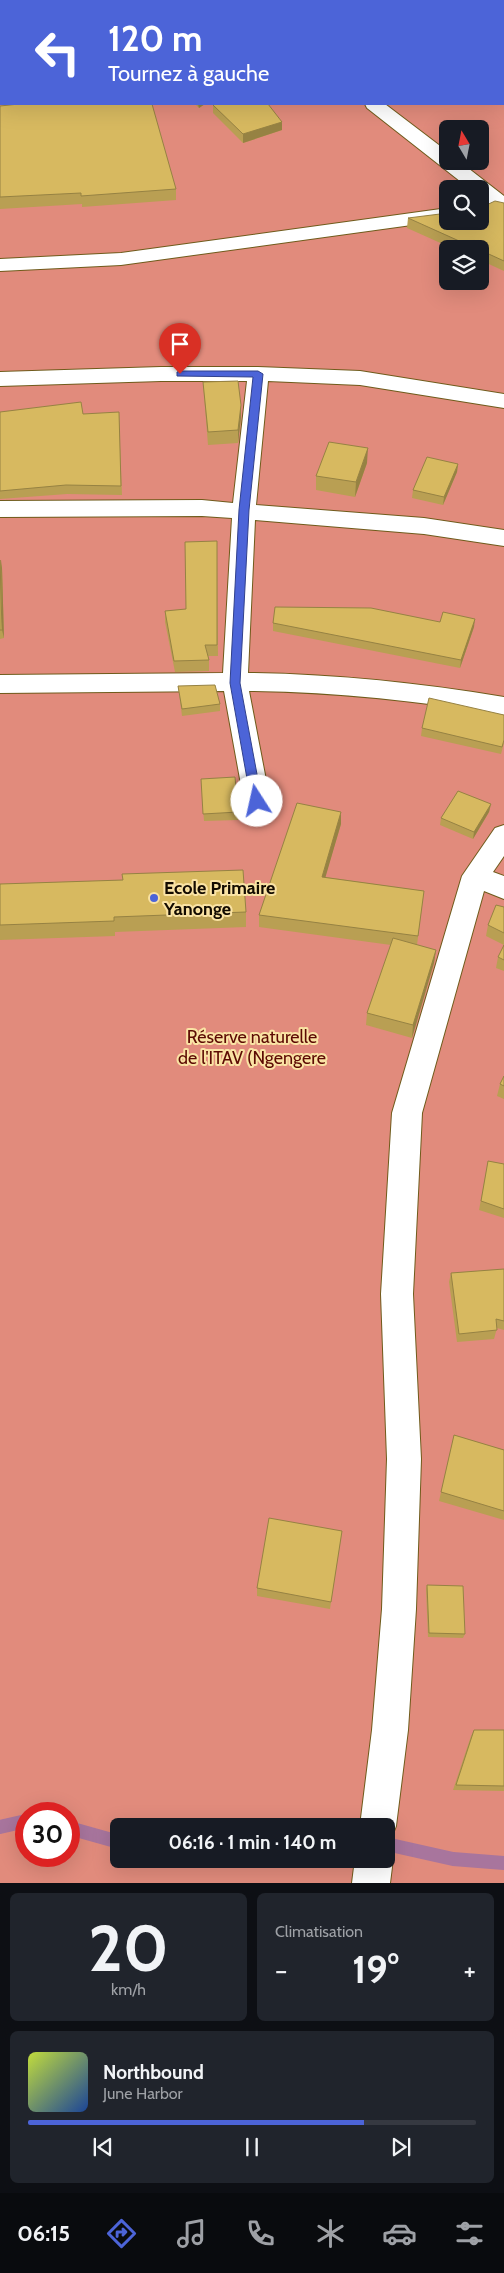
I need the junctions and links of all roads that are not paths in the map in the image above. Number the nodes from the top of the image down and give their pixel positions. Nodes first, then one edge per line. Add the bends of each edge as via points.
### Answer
1 (375, 105) edge
2 (504, 206) edge
3 (489, 208) edge
4 (439, 215) edge
5 (0, 265) edge
6 (258, 374) junction
7 (0, 379) edge
8 (504, 401) edge
9 (0, 509) edge
10 (244, 510) junction
11 (504, 538) edge
12 (235, 683) junction
13 (0, 684) edge
14 (504, 706) edge
15 (257, 801) dead end
16 (504, 835) edge
17 (475, 876) junction
18 (504, 888) edge
19 (379, 1818) edge

1 - 2 street
2 - 3 street
4 - 5 street via 121,259
6 - 7 street
6 - 8 street via 360,378
6 - 10 street
9 - 10 street
10 - 11 street via 424,526
10 - 12 street
12 - 13 street
12 - 14 street via 355,686 467,698
12 - 15 street
16 - 17 street
17 - 18 street
17 - 19 street via 407,1112 397,1294 404,1459 390,1730

